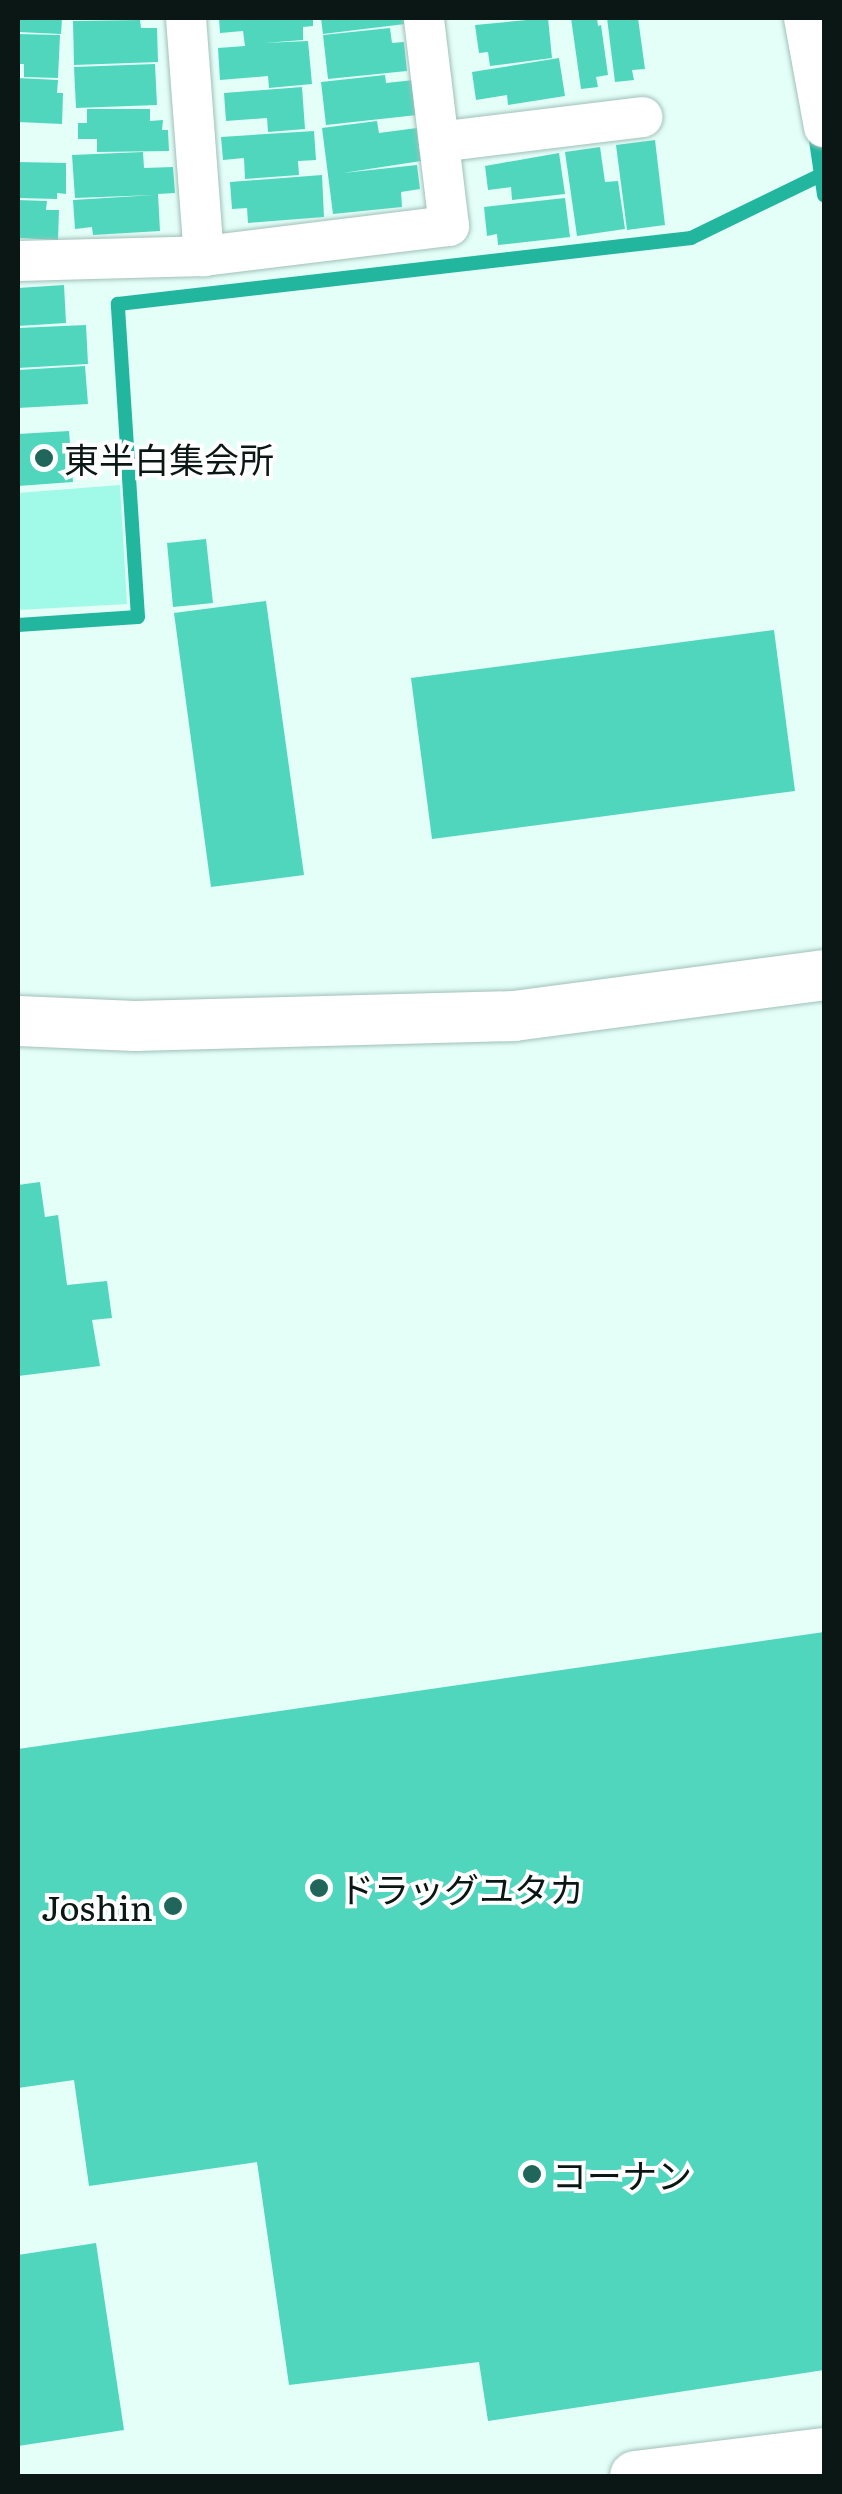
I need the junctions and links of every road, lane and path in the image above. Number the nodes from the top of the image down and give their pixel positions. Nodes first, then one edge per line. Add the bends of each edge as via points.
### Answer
1 (186, 18) edge
2 (424, 18) edge
3 (804, 18) edge
4 (642, 117) dead end
5 (824, 126) edge
6 (439, 142) junction
7 (204, 256) junction
8 (18, 261) edge
9 (824, 975) edge
10 (18, 1021) edge
11 (824, 2453) edge
12 (635, 2476) edge

1 - 7 street
2 - 6 street
3 - 5 street
4 - 6 street
6 - 7 street via 450,226
7 - 8 street
9 - 10 street via 514,1016 135,1026
11 - 12 street

